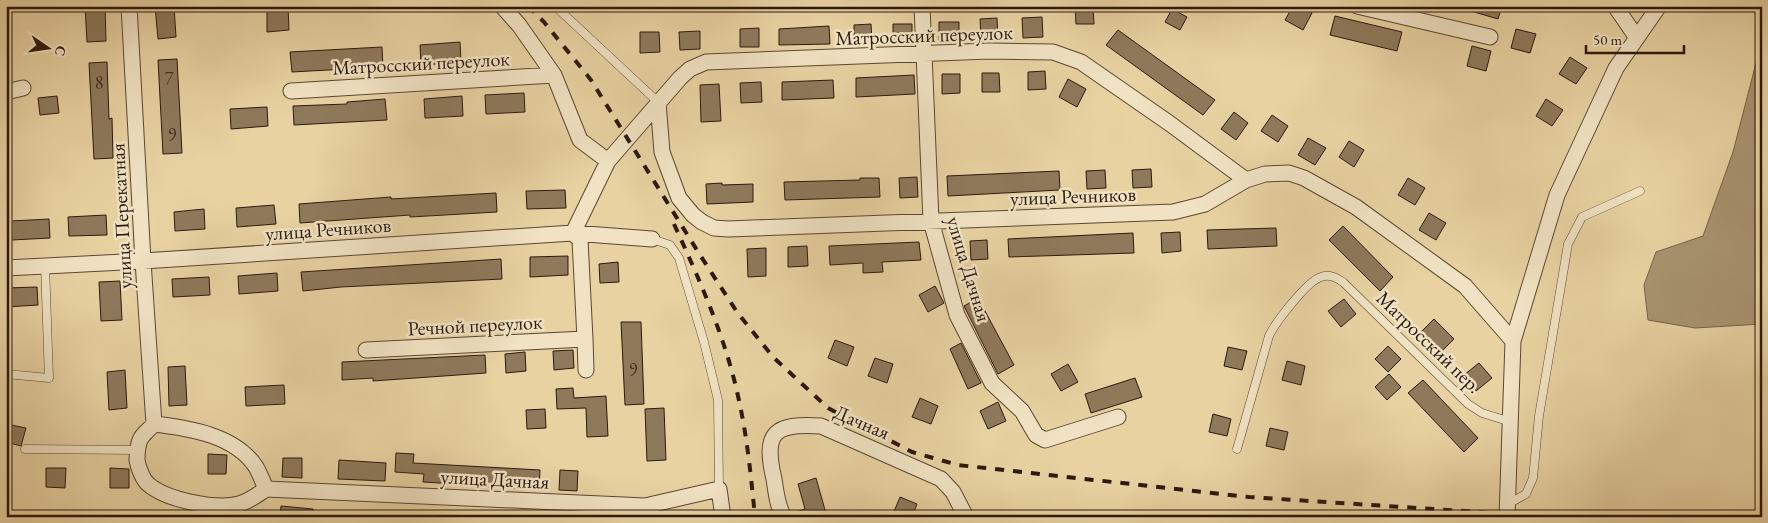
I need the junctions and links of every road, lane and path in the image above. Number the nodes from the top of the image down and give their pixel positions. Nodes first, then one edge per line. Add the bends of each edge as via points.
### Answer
1 (129, 6) edge
2 (502, 6) edge
3 (555, 6) edge
4 (922, 6) edge
5 (1357, 6) edge
6 (1615, 6) edge
7 (1659, 6) edge
8 (1490, 36) dead end
9 (1637, 38) junction
10 (925, 55) junction
11 (554, 76) junction
12 (24, 88) dead end
13 (291, 91) dead end
14 (6, 92) edge
15 (658, 102) junction
16 (608, 161) junction
17 (1246, 180) junction
18 (1640, 191) dead end
19 (931, 221) junction
20 (573, 233) junction
21 (652, 239) joint
22 (142, 261) junction
23 (45, 265) junction
24 (6, 268) edge
25 (585, 339) junction
26 (1513, 341) junction
27 (366, 350) dead end
28 (586, 370) dead end
29 (6, 374) edge
30 (1118, 417) dead end
31 (1511, 422) junction
32 (154, 424) junction
33 (25, 449) dead end
34 (1236, 449) dead end
35 (136, 450) junction
36 (266, 489) junction
37 (719, 489) junction
38 (1507, 510) edge
39 (723, 517) edge
40 (784, 517) edge
41 (966, 517) edge

1 - 22 street, улица Перекатная
2 - 11 street
3 - 15 lane
4 - 10 street, улица Дачная
5 - 8 street
6 - 9 street
7 - 9 street
9 - 26 street via 1616,68 1556,195
10 - 15 street, Матросский переулок via 706,62 690,69
10 - 17 street, Матросский переулок via 1053,52 1081,62
10 - 19 street, улица Дачная
11 - 13 street, Матросский переулок
11 - 16 street via 580,140
12 - 14 street
15 - 16 street, Матросский переулок
15 - 19 street, улица Речников via 662,152 679,198 693,215 714,228
16 - 20 street
17 - 19 street, улица Речников via 1205,204 1173,212
17 - 26 street, улица Речников via 1265,174 1289,174 1304,178 1356,207 1465,286
18 - 38 lane via 1582,217 1568,244 1539,416 1532,478 1526,494
19 - 30 street, улица Дачная via 957,316 992,383 1022,410 1036,435 1045,440
20 - 21 street, улица Речников
20 - 22 street, улица Речников
20 - 25 street via 580,240
21 - 37 lane via 670,245 679,258 704,342 718,400
22 - 23 street, улица Речников
22 - 32 street, улица Перекатная
23 - 24 street, улица Речников
23 - 29 lane via 49,378
25 - 27 street, Речной переулок
25 - 28 street
26 - 31 street
31 - 34 lane, Матросский пер. via 1482,413 1468,404 1343,282 1331,275 1318,278 1301,294 1268,336
31 - 38 street
32 - 35 street via 141,438
32 - 36 street via 216,436 241,451 256,467
33 - 35 lane
35 - 36 street via 146,484 185,501 209,505 238,504
36 - 37 street, улица Дачная via 645,506
37 - 39 street
40 - 41 street, Дачная via 768,448 772,436 783,428 803,425 821,426 941,479 953,492

